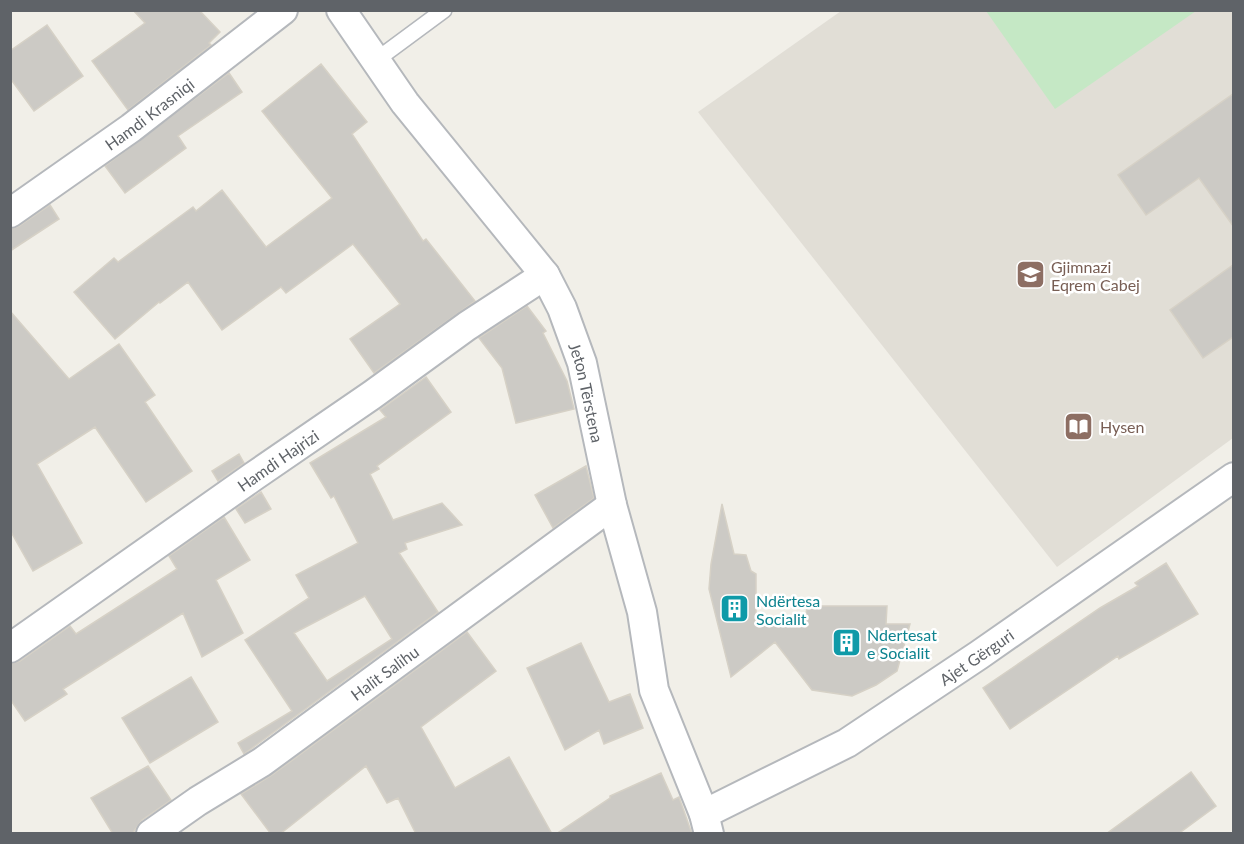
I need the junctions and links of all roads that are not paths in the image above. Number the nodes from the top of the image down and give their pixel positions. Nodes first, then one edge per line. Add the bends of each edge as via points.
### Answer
1 (283, 10) edge
2 (341, 10) edge
3 (444, 10) edge
4 (375, 61) junction
5 (10, 213) edge
6 (545, 275) junction
7 (1233, 477) edge
8 (612, 505) junction
9 (10, 648) edge
10 (707, 824) edge
11 (151, 834) edge

1 - 5 street, Hamdi Krasniqi via 131,128
2 - 4 street, Jeton Tërstena
3 - 4 lane
4 - 6 street, Jeton Tërstena
6 - 8 street, Jeton Tërstena via 582,363
6 - 9 street, Hamdi Hajrizi
7 - 10 street, Ajet Gërguri via 847,743
8 - 10 street, Jeton Tërstena via 642,612 654,690
8 - 11 street, Halit Salihu via 262,762

